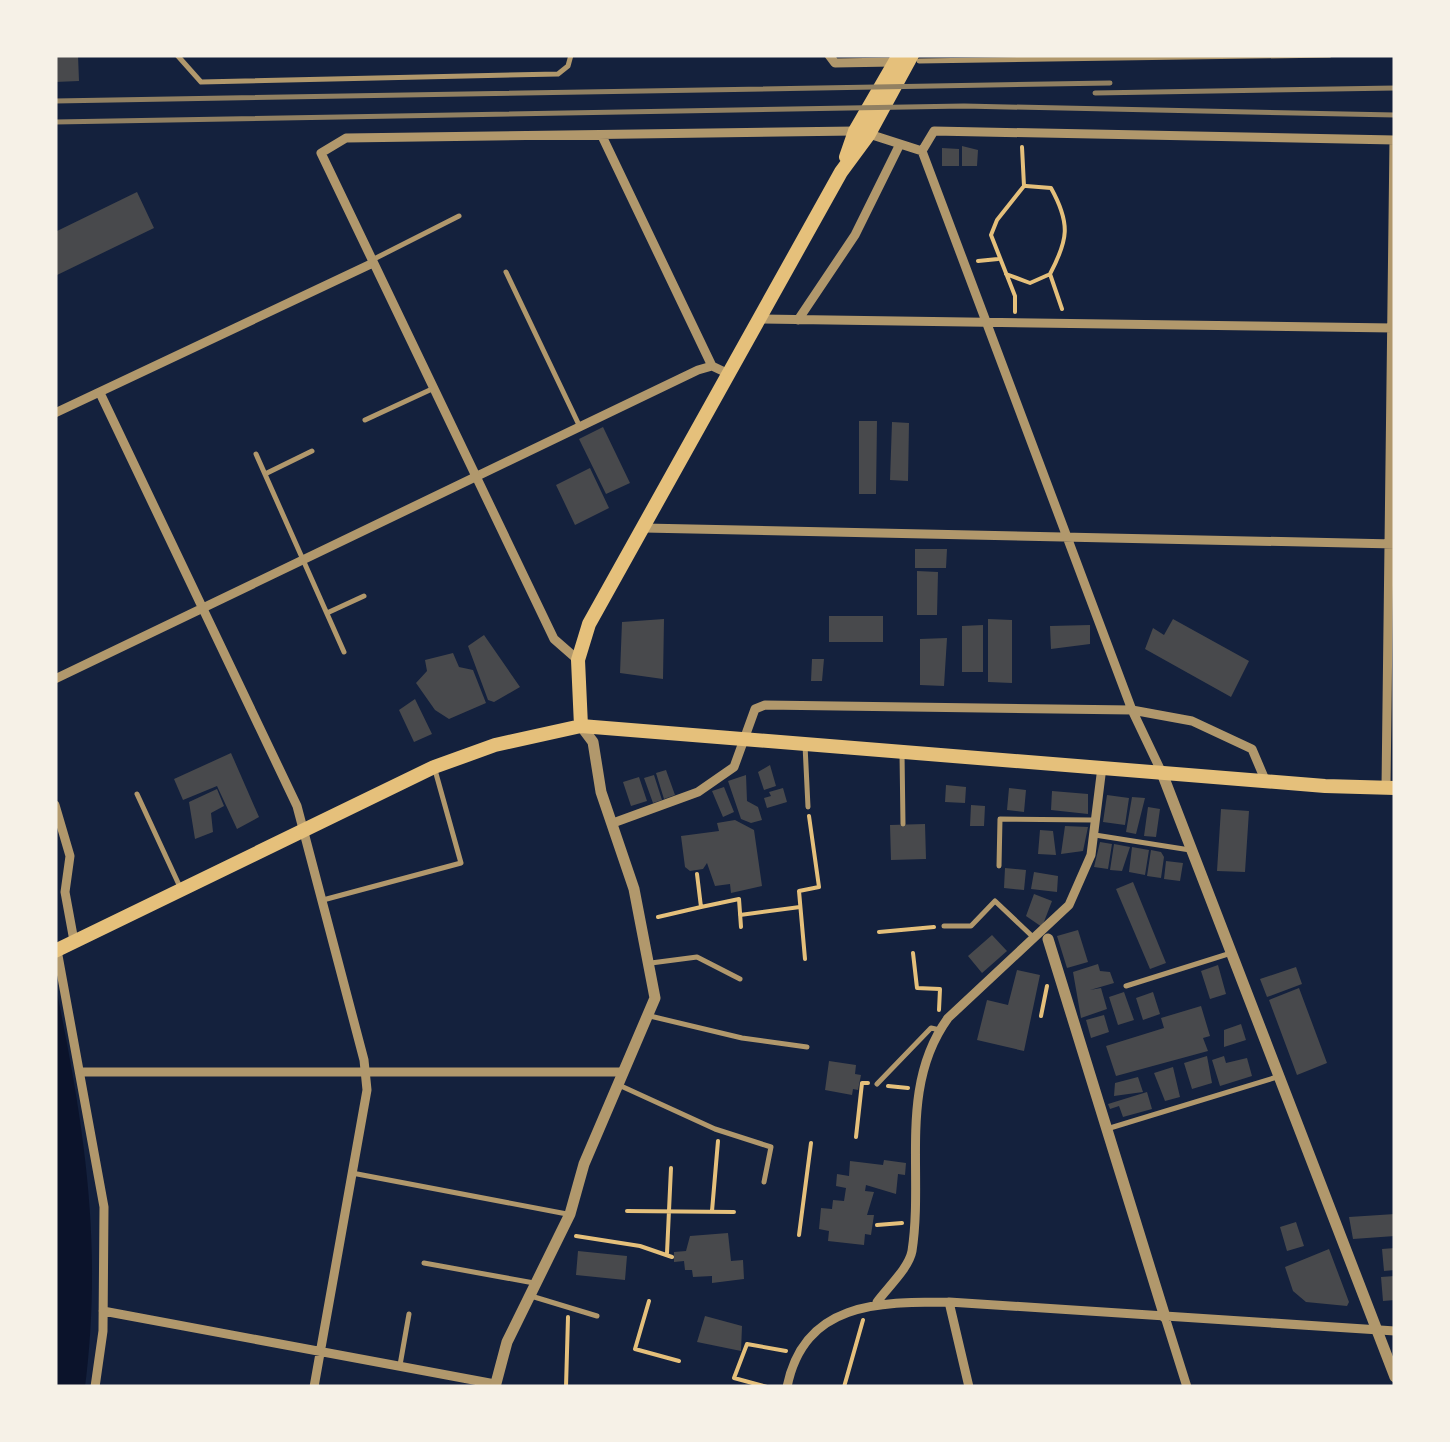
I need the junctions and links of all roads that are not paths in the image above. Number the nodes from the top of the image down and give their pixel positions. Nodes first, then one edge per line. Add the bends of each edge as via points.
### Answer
1 (177, 55) edge
2 (570, 55) edge
3 (829, 55) edge
4 (1330, 55) edge
5 (1254, 56) edge
6 (1096, 57) edge
7 (1175, 57) edge
8 (916, 58) edge
9 (1018, 58) edge
10 (897, 59) edge
11 (862, 132) junction
12 (602, 136) junction
13 (1394, 140) edge
14 (899, 146) junction
15 (922, 151) junction
16 (458, 216) dead end
17 (372, 261) junction
18 (506, 272) dead end
19 (760, 320) junction
20 (798, 320) junction
21 (986, 322) junction
22 (1393, 328) edge
23 (712, 366) junction
24 (729, 374) junction
25 (432, 389) junction
26 (100, 393) junction
27 (55, 414) edge
28 (366, 420) dead end
29 (580, 428) junction
30 (312, 451) dead end
31 (256, 454) dead end
32 (265, 474) junction
33 (475, 478) junction
34 (644, 528) junction
35 (1069, 540) junction
36 (1392, 544) edge
37 (306, 560) junction
38 (364, 596) dead end
39 (203, 609) junction
40 (328, 613) junction
41 (344, 652) dead end
42 (578, 660) junction
43 (55, 679) edge
44 (1132, 710) junction
45 (581, 726) junction
46 (746, 736) junction
47 (805, 742) junction
48 (902, 750) junction
49 (434, 767) junction
50 (1102, 767) junction
51 (1162, 773) junction
52 (1266, 782) junction
53 (1391, 788) edge
54 (136, 794) dead end
55 (55, 805) edge
56 (808, 807) road end
57 (1096, 820) junction
58 (613, 822) junction
59 (903, 824) dead end
60 (303, 828) junction
61 (1095, 835) junction
62 (1190, 850) junction
63 (999, 866) dead end
64 (180, 888) junction
65 (323, 900) junction
66 (944, 926) road end
67 (1043, 937) junction
68 (74, 941) junction
69 (56, 950) edge
70 (1231, 953) junction
71 (651, 963) junction
72 (740, 979) dead end
73 (1126, 986) dead end
74 (650, 1016) junction
75 (935, 1029) junction
76 (807, 1046) dead end
77 (82, 1072) junction
78 (366, 1072) junction
79 (623, 1072) junction
80 (1278, 1076) junction
81 (877, 1084) road end
82 (618, 1085) junction
83 (1107, 1129) junction
84 (352, 1173) junction
85 (764, 1182) dead end
86 (570, 1214) junction
87 (424, 1264) dead end
88 (538, 1284) junction
89 (531, 1296) junction
90 (950, 1302) junction
91 (872, 1304) junction
92 (103, 1311) junction
93 (409, 1314) dead end
94 (596, 1316) dead end
95 (1165, 1317) junction
96 (1377, 1330) junction
97 (1395, 1331) edge
98 (320, 1354) junction
99 (399, 1368) junction
100 (1395, 1377) edge
101 (495, 1386) edge
102 (95, 1387) edge
103 (314, 1387) edge
104 (787, 1387) edge
105 (969, 1387) edge
106 (1187, 1387) edge

1 - 2 lane via 201,82 221,82 558,74
3 - 10 street via 835,63
4 - 5 lane
5 - 7 lane
6 - 7 lane
6 - 9 lane
8 - 9 lane
8 - 11 main road
10 - 11 main road
11 - 12 street
11 - 14 street
11 - 19 main road
12 - 17 street via 346,138 328,145 321,153
12 - 23 street
13 - 15 street via 934,132
13 - 22 street
14 - 15 street
14 - 20 street via 855,235
15 - 21 street
16 - 17 lane
17 - 25 street
17 - 26 street
18 - 29 lane
19 - 20 street
19 - 24 main road
20 - 21 street
21 - 22 street
21 - 35 street
22 - 36 street
23 - 24 street
23 - 29 street
24 - 34 main road
25 - 28 lane
25 - 33 street
26 - 27 street
26 - 39 street
29 - 33 street
30 - 32 lane
31 - 32 lane
32 - 37 lane
33 - 37 street
33 - 42 street via 554,639
34 - 35 street
34 - 42 main road via 589,624
35 - 36 street
35 - 44 street
36 - 53 street
37 - 39 street
37 - 40 lane
38 - 40 lane
39 - 43 street
39 - 60 street
40 - 41 lane
42 - 45 main road
44 - 46 street via 765,705 755,710
44 - 51 street
44 - 52 street via 1192,720 1252,749
45 - 46 main road
45 - 49 main road
45 - 58 street via 592,742
46 - 47 main road
46 - 58 street via 734,767 698,792
47 - 48 main road
47 - 56 lane
48 - 50 main road
48 - 59 lane
49 - 60 main road
49 - 65 lane via 462,863
50 - 51 main road
50 - 57 street
51 - 52 main road
51 - 62 street
52 - 53 main road
54 - 64 lane
55 - 68 street via 70,856 65,892
57 - 61 street
57 - 63 lane via 1000,819
58 - 71 street
60 - 64 main road
60 - 65 street
61 - 62 lane
61 - 67 street via 1069,905
62 - 70 street
64 - 68 main road
65 - 78 street
66 - 67 lane via 971,926 995,901
67 - 75 street
67 - 83 street
68 - 69 main road
69 - 77 street
70 - 73 lane
70 - 80 street
71 - 72 lane via 697,957
71 - 74 street
74 - 76 lane
74 - 79 street
75 - 81 lane
75 - 91 street via 919,1089 912,1255
77 - 78 street
77 - 92 street via 104,1207
78 - 79 street
78 - 84 street
79 - 82 street
80 - 83 lane
80 - 96 street
82 - 85 lane via 771,1147
82 - 86 street
83 - 95 street
84 - 86 lane
84 - 98 street
86 - 88 street
87 - 88 lane
88 - 89 street
89 - 94 lane
89 - 101 street via 507,1342
90 - 91 street
90 - 95 street
90 - 105 street
91 - 104 street via 816,1328 795,1353
92 - 98 street
92 - 102 street
93 - 99 lane
95 - 96 street
95 - 106 street
96 - 97 street
96 - 100 street
98 - 99 street
98 - 103 street
99 - 101 street

